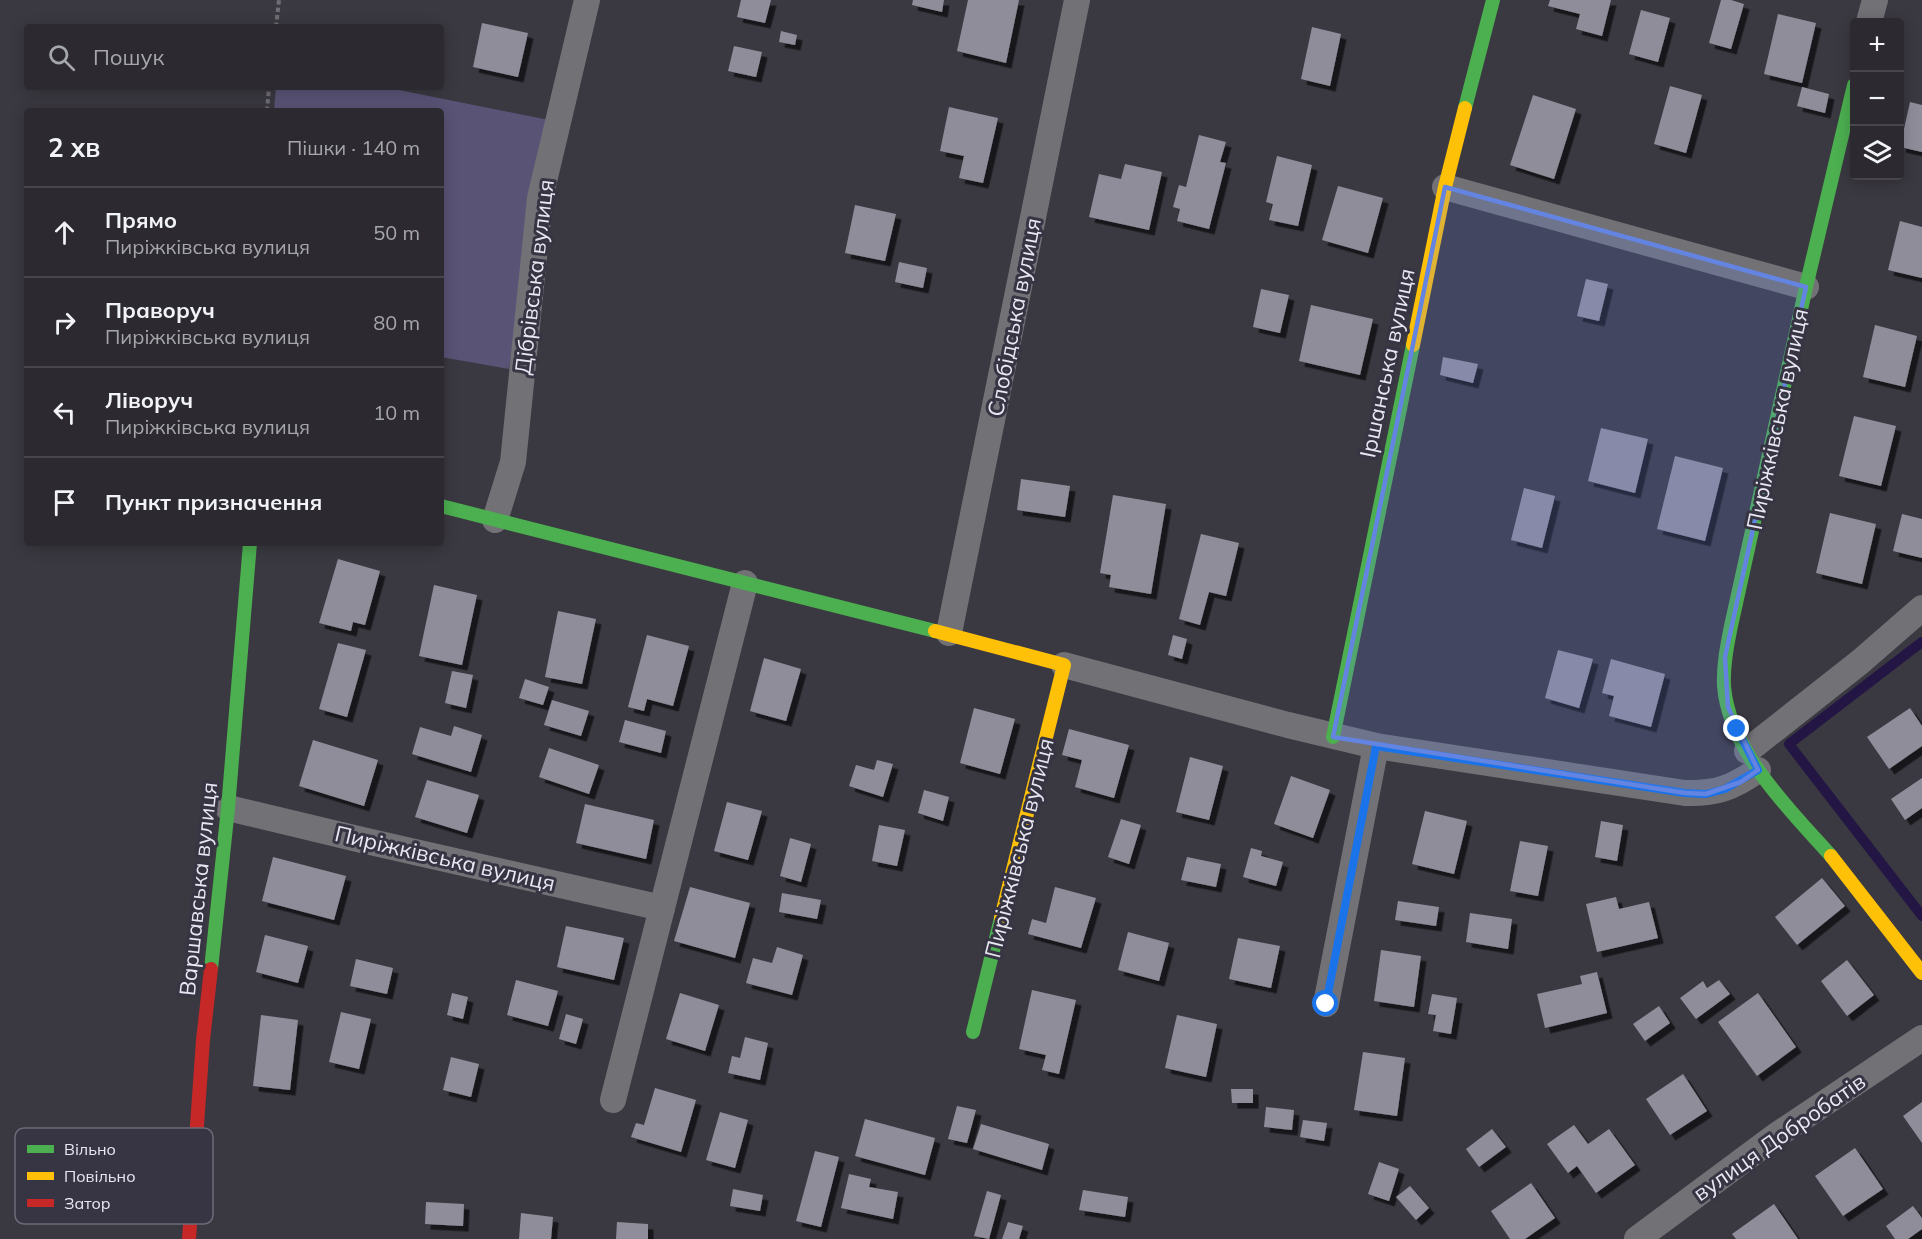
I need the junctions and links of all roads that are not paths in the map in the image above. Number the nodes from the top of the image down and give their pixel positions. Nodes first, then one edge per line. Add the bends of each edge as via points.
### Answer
1 (587, 0) edge
2 (1077, 0) edge
3 (1493, 0) edge
4 (1875, 0) edge
5 (1870, 18) edge
6 (1850, 102) edge
7 (1445, 187) junction
8 (1806, 287) junction
9 (444, 507) edge
10 (495, 520) junction
11 (250, 546) edge
12 (745, 583) junction
13 (1922, 608) edge
14 (949, 633) junction
15 (1064, 665) junction
16 (1333, 737) junction
17 (1376, 746) junction
18 (1752, 760) junction
19 (228, 808) junction
20 (662, 908) junction
21 (1922, 973) edge
22 (1326, 1004) dead end
23 (973, 1032) dead end
24 (1922, 1038) edge
25 (613, 1100) dead end
26 (197, 1128) edge
27 (190, 1224) edge
28 (189, 1239) edge
29 (1637, 1239) edge

1 - 10 street, Дібрівська вулиця via 540,198 513,462
2 - 14 street, Слобідська вулиця
3 - 7 street, Іршанська вулиця
4 - 5 street
6 - 8 street, Пиріжківська вулиця
7 - 8 street
7 - 16 street, Іршанська вулиця
8 - 18 street, Пиріжківська вулиця via 1725,657 1728,706
9 - 10 street
10 - 12 street
11 - 19 street, Варшавська вулиця
12 - 14 street
12 - 20 street
13 - 18 street
14 - 15 street
15 - 16 street
15 - 23 street, Пиріжківська вулиця
16 - 17 street
17 - 18 street via 1706,794 1725,789
17 - 22 street
18 - 21 street, Пиріжківська вулиця via 1786,807 1875,909
19 - 20 street, Пиріжківська вулиця
19 - 26 street, Варшавська вулиця
20 - 25 street
24 - 29 street, вулиця Добробатів via 1777,1135
27 - 28 street, Варшавська вулиця

